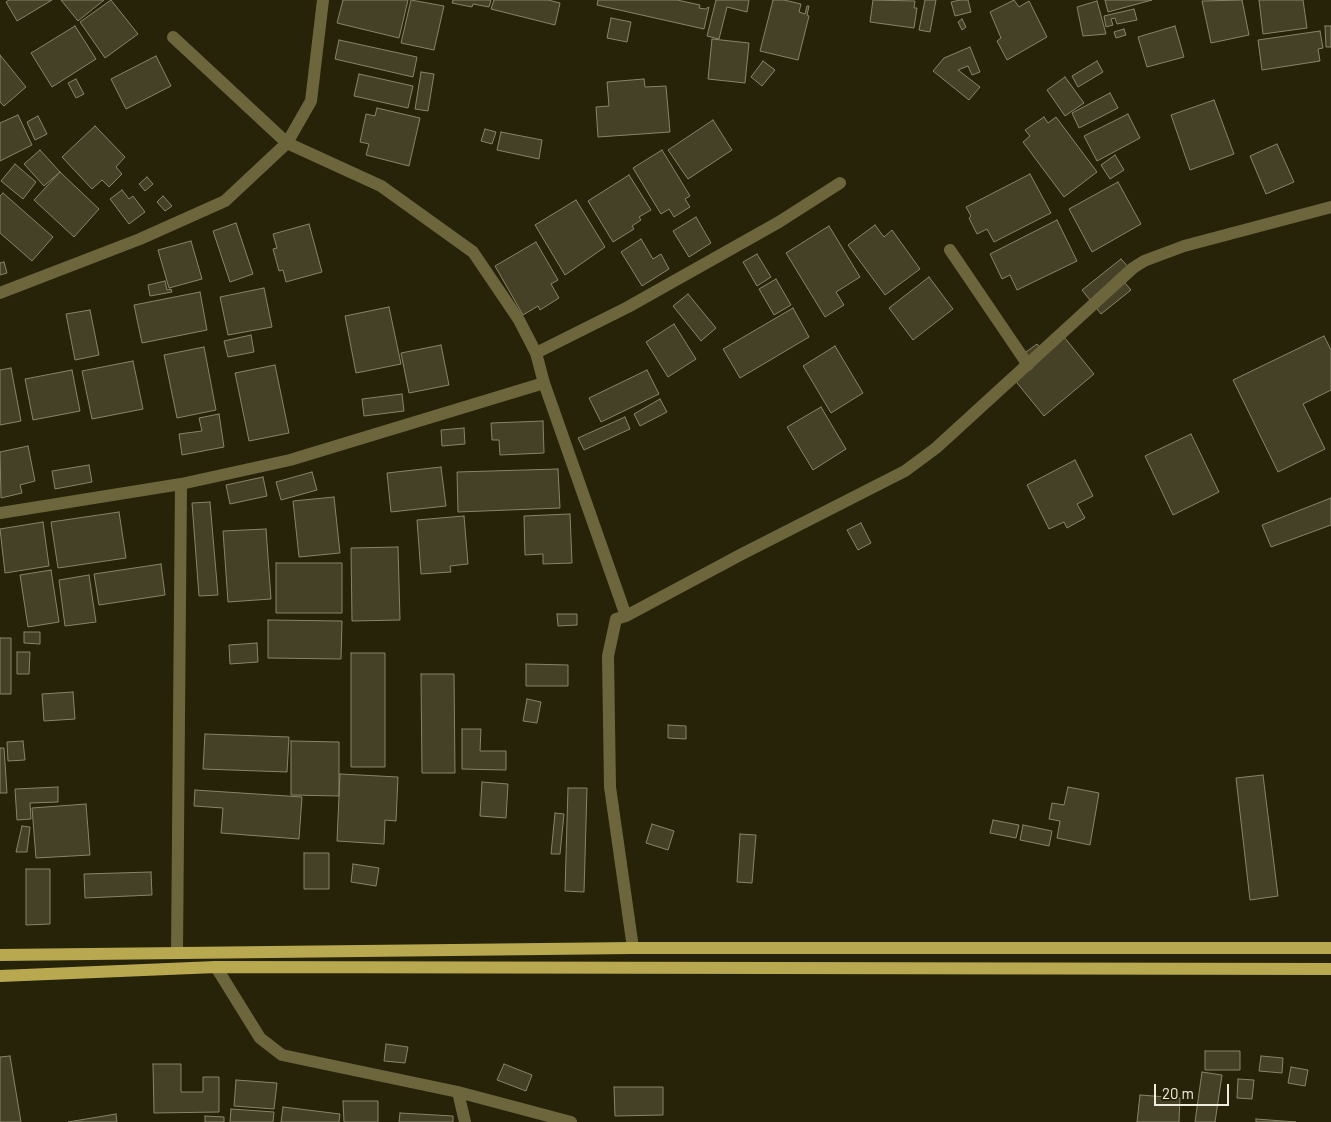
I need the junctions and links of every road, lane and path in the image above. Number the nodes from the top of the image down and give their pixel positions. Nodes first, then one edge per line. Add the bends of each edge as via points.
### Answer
1 (323, 0) edge
2 (173, 37) dead end
3 (287, 143) junction
4 (840, 183) dead end
5 (1331, 207) edge
6 (950, 250) dead end
7 (0, 293) edge
8 (536, 353) junction
9 (1028, 365) junction
10 (544, 383) junction
11 (182, 484) junction
12 (0, 513) edge
13 (626, 616) junction
14 (633, 948) junction
15 (721, 948) junction
16 (1331, 948) edge
17 (177, 952) junction
18 (0, 956) edge
19 (717, 966) junction
20 (216, 967) junction
21 (1331, 968) edge
22 (0, 976) edge
23 (458, 1092) junction
24 (465, 1122) edge
25 (571, 1122) edge

1 - 3 street via 311,101
2 - 3 street
3 - 7 street via 225,201 140,239
3 - 8 street via 381,186 473,252 519,320
4 - 8 street via 779,222 628,308
5 - 9 street via 1184,246 1144,261
6 - 9 street
8 - 10 street
9 - 13 street via 905,472
10 - 11 street via 290,460
10 - 13 street
11 - 12 street
11 - 17 street
13 - 14 street via 616,619 608,656 610,787
14 - 15 main road
14 - 17 main road
15 - 16 main road
15 - 19 main road
17 - 18 main road
19 - 20 main road
19 - 21 main road
20 - 22 main road
20 - 23 street via 260,1038 282,1055
23 - 24 street
23 - 25 street

